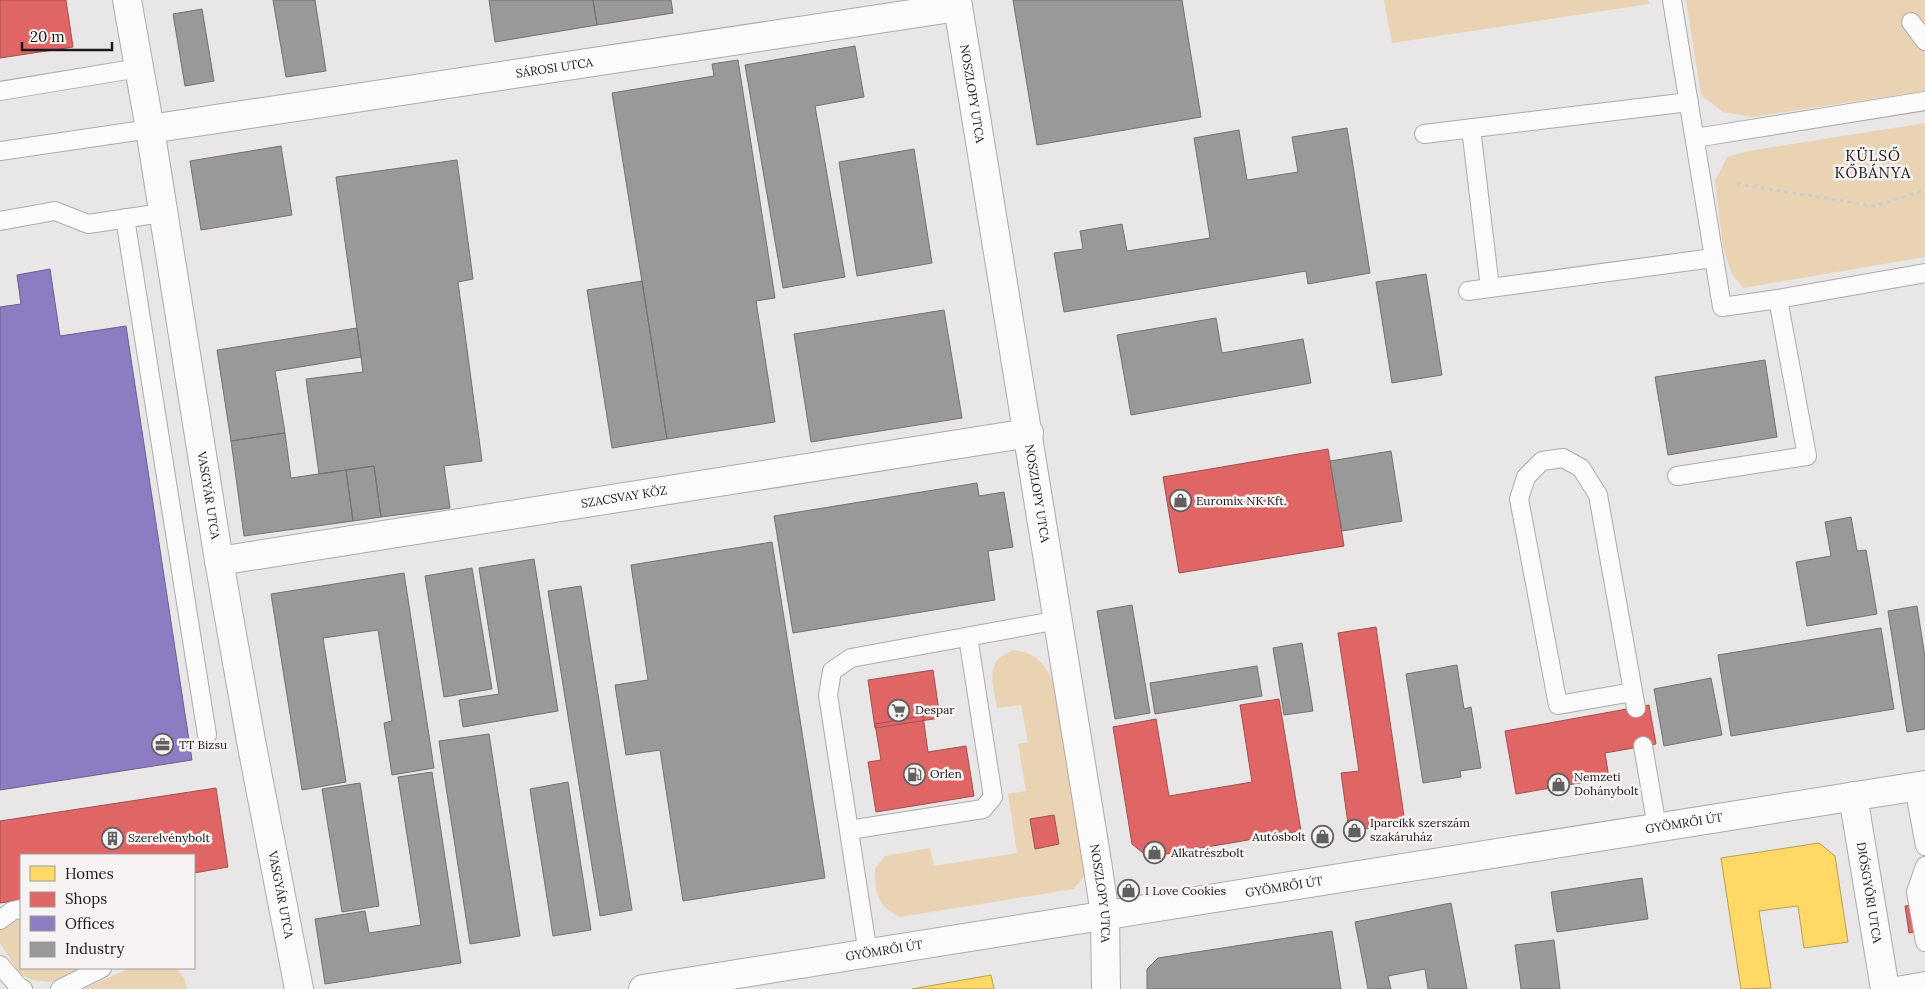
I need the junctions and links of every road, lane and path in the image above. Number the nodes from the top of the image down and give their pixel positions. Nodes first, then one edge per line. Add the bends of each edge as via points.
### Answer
1 (127, 0) edge
2 (1672, 0) edge
3 (958, 3) edge
4 (1911, 22) dead end
5 (1925, 41) edge
6 (138, 68) junction
7 (0, 91) edge
8 (1925, 101) edge
9 (1689, 102) junction
10 (1471, 128) junction
11 (150, 129) junction
12 (1424, 134) dead end
13 (1695, 138) junction
14 (0, 151) edge
15 (1737, 184) dead end
16 (1925, 190) edge
17 (162, 213) junction
18 (125, 218) junction
19 (0, 221) edge
20 (1713, 258) junction
21 (1925, 273) edge
22 (1490, 288) junction
23 (1468, 291) dead end
24 (1778, 299) junction
25 (1029, 433) junction
26 (1677, 476) dead end
27 (219, 561) junction
28 (1059, 620) junction
29 (968, 637) junction
30 (1634, 700) joint
31 (207, 735) dead end
32 (1643, 746) dead end
33 (1920, 786) edge
34 (1853, 796) junction
35 (1657, 827) junction
36 (849, 830) junction
37 (1925, 846) edge
38 (1925, 866) edge
39 (20, 909) edge
40 (1105, 915) junction
41 (0, 920) edge
42 (1925, 942) edge
43 (868, 954) junction
44 (0, 965) edge
45 (100, 969) edge
46 (1925, 981) edge
47 (723, 983) edge
48 (1885, 988) edge
49 (23, 989) edge
50 (60, 989) edge
51 (299, 989) edge
52 (643, 989) edge
53 (1106, 989) edge

1 - 6 street, VASGYÁR UTCA
2 - 9 lane
3 - 11 street, SÁROSI UTCA
3 - 25 street, NOSZLOPY UTCA
4 - 5 lane
6 - 7 lane
6 - 11 street, VASGYÁR UTCA
8 - 13 lane
9 - 10 lane
9 - 13 lane
10 - 12 lane
10 - 22 lane
11 - 14 lane
11 - 17 street, VASGYÁR UTCA
13 - 20 lane
15 - 16 path via 1875,206
17 - 18 lane
17 - 27 street, VASGYÁR UTCA
18 - 19 lane via 88,224 55,211
18 - 31 lane
20 - 22 lane
20 - 24 lane via 1722,307
21 - 24 lane
22 - 23 lane
24 - 26 lane via 1807,456
25 - 27 street, SZACSVAY KÖZ
25 - 28 street, NOSZLOPY UTCA
27 - 51 street, VASGYÁR UTCA
28 - 29 lane
28 - 40 street, NOSZLOPY UTCA
29 - 36 lane via 851,658 832,671 828,695
29 - 36 lane via 993,798 983,809
30 - 30 lane via 1598,495 1581,468 1563,458 1542,461 1526,477 1520,499 1558,705
32 - 35 lane
33 - 34 street, GYÖMRŐI ÚT
33 - 37 lane
34 - 35 street, GYÖMRŐI ÚT
34 - 48 street, DIÓSGYŐRI UTCA
35 - 40 street, GYÖMRŐI ÚT
36 - 43 lane
38 - 42 lane via 1916,892
39 - 41 lane
40 - 43 street, GYÖMRŐI ÚT
40 - 53 street, NOSZLOPY UTCA
43 - 47 street, GYÖMRŐI ÚT
44 - 49 lane
45 - 50 lane
46 - 48 lane
47 - 52 street, GYÖMRŐI ÚT

